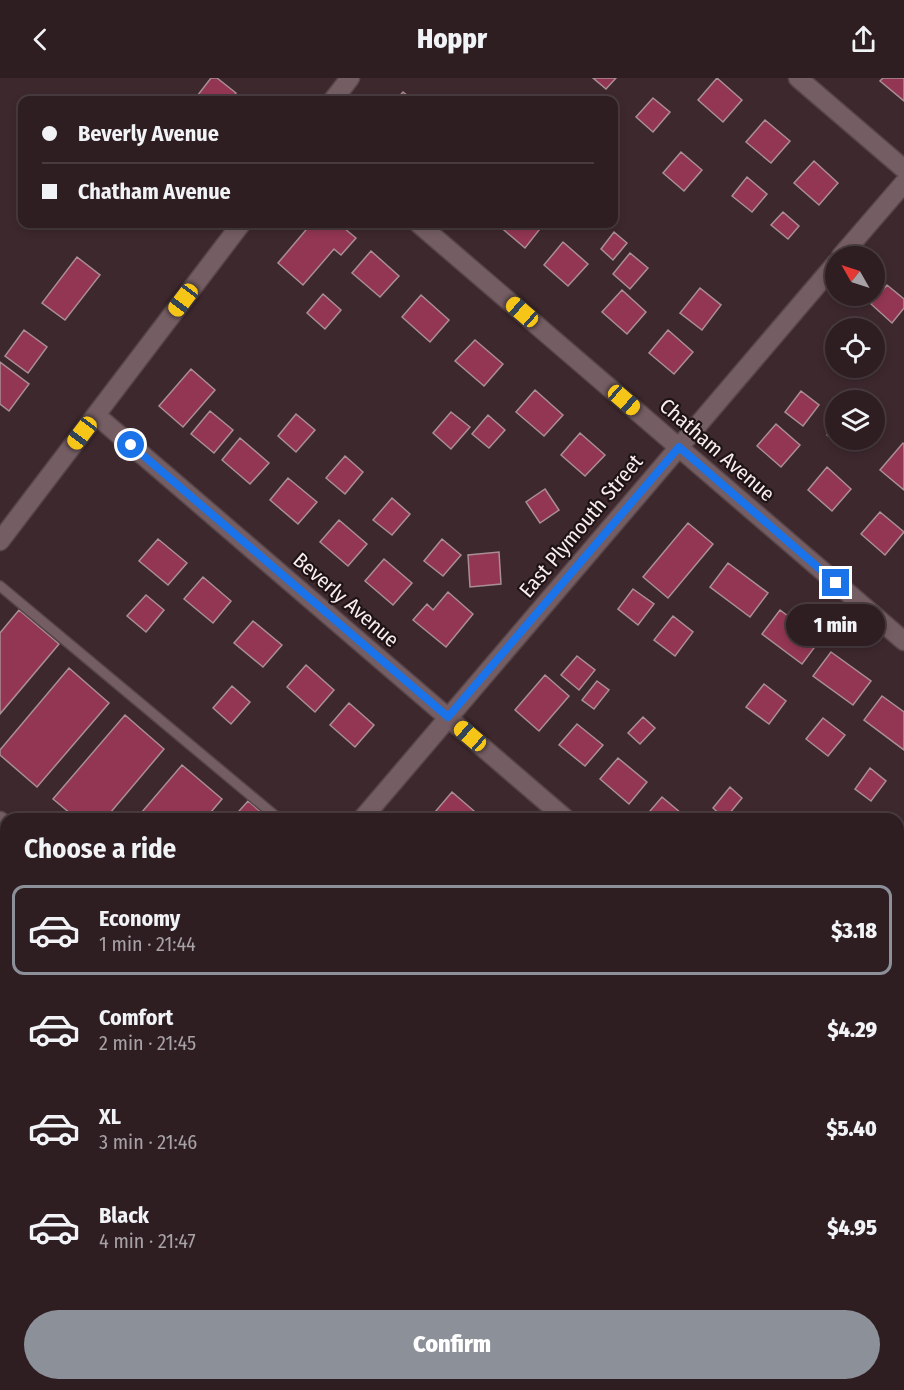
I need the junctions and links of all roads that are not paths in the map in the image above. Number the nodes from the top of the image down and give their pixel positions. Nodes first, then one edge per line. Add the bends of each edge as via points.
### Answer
1 (350, 78) edge
2 (798, 78) edge
3 (336, 96) edge
4 (904, 169) edge
5 (904, 183) edge
6 (238, 228) edge
7 (424, 228) edge
8 (850, 246) edge
9 (825, 276) edge
10 (96, 415) junction
11 (679, 447) junction
12 (0, 541) edge
13 (0, 586) edge
14 (904, 641) edge
15 (448, 717) junction
16 (272, 813) edge
17 (367, 813) edge
18 (559, 813) edge

1 - 3 street
2 - 4 street
5 - 8 street
6 - 10 street
7 - 11 street, Chatham Avenue
9 - 11 street, East Plymouth Street
10 - 12 street
10 - 15 street, Beverly Avenue
11 - 14 street, Chatham Avenue
11 - 15 street, East Plymouth Street
13 - 16 lane
15 - 17 street, East Plymouth Street
15 - 18 street, Beverly Avenue

